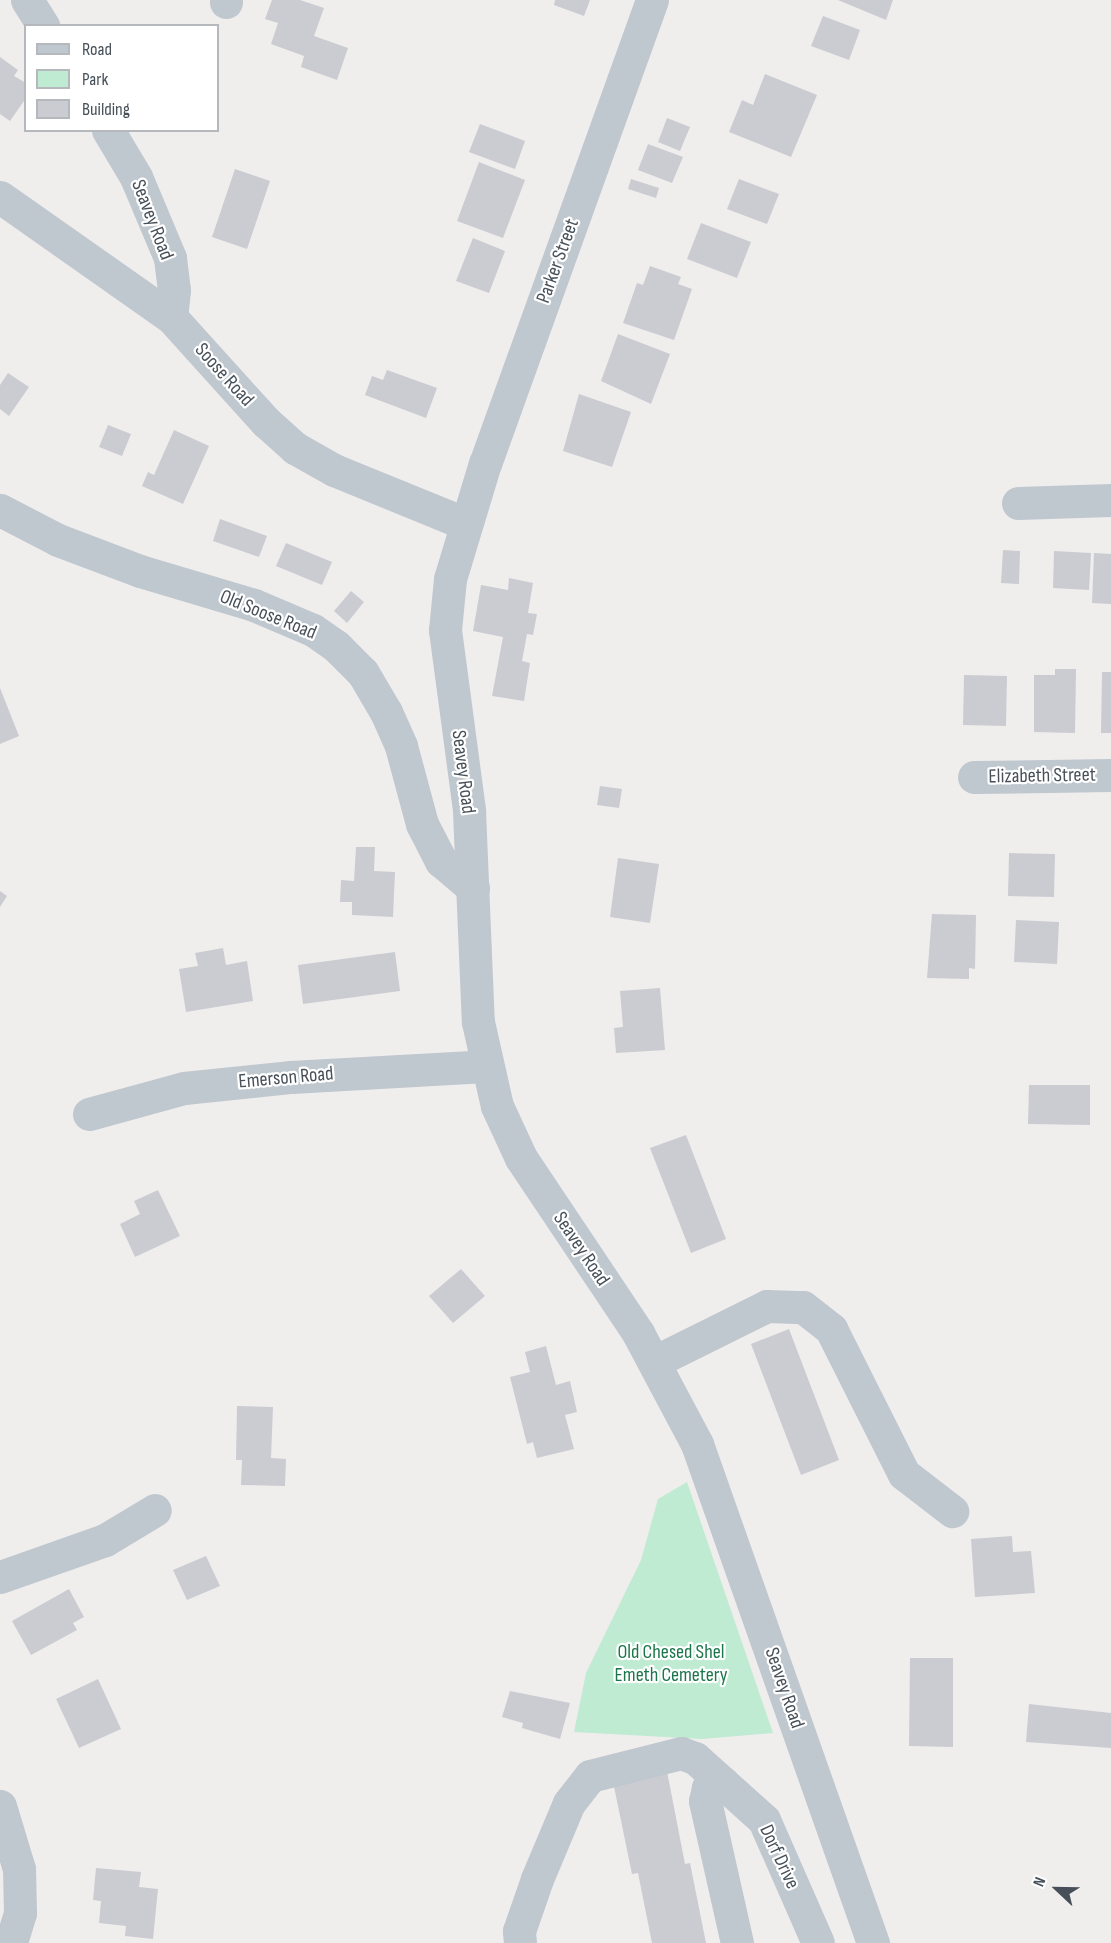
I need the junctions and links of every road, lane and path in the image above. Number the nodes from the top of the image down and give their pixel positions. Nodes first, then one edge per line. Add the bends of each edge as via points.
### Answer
1 (27, 0) edge
2 (652, 0) edge
3 (42, 24) edge
4 (109, 132) edge
5 (0, 197) edge
6 (171, 316) junction
7 (1111, 500) edge
8 (1018, 503) dead end
9 (0, 510) edge
10 (464, 523) junction
11 (1111, 775) edge
12 (974, 777) dead end
13 (473, 888) junction
14 (486, 1066) junction
15 (89, 1113) dead end
16 (654, 1362) junction
17 (155, 1510) dead end
18 (952, 1511) dead end
19 (0, 1576) edge
20 (723, 1783) junction
21 (0, 1806) edge
22 (11, 1943) edge
23 (519, 1943) edge
24 (737, 1943) edge
25 (818, 1943) edge
26 (873, 1943) edge

1 - 3 street
2 - 10 street, Parker Street
4 - 6 street, Seavey Road via 136,177 170,258 174,290
5 - 6 street, Soose Road
6 - 10 street, Soose Road via 266,422 295,448 334,470
7 - 8 street
9 - 13 street, Old Soose Road via 58,540 130,567 254,605 314,630 336,646 363,673 386,712 401,746 422,824 441,861
10 - 13 street, Seavey Road via 450,579 445,630 469,811
11 - 12 street, Elizabeth Street
13 - 14 street, Seavey Road via 478,1022
14 - 15 street, Emerson Road via 291,1077 184,1088
14 - 16 street, Seavey Road via 496,1106 521,1158
16 - 18 street via 767,1306 803,1306 831,1329 904,1474
16 - 26 street, Seavey Road via 697,1444
17 - 19 street via 105,1540
20 - 23 street, Dorf Drive via 695,1758 681,1753 590,1776 569,1803 537,1879 519,1931
20 - 24 street via 708,1788 705,1801
20 - 25 street, Dorf Drive via 764,1820
21 - 22 street via 20,1869 20,1913

